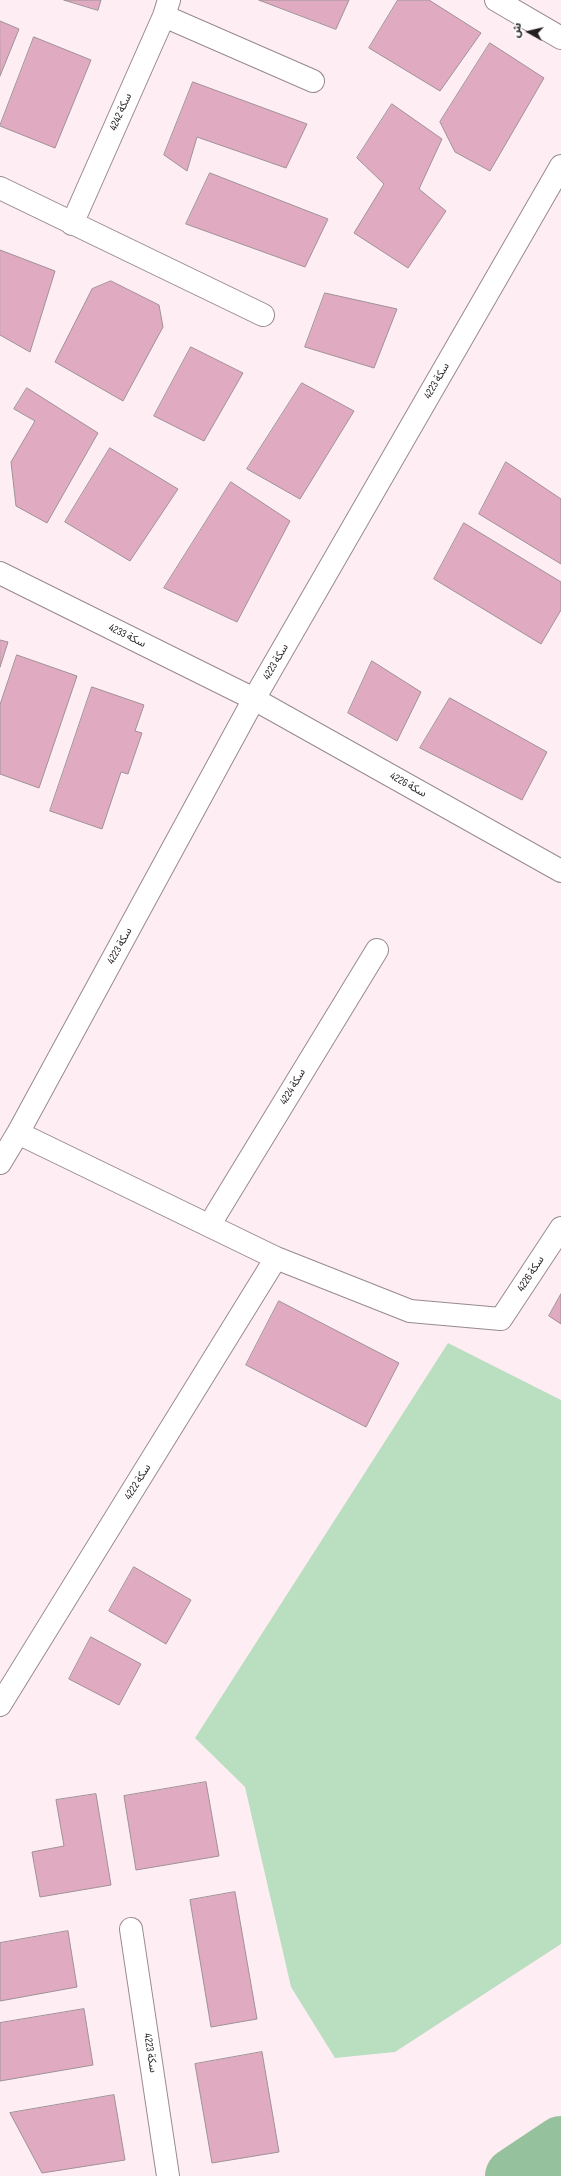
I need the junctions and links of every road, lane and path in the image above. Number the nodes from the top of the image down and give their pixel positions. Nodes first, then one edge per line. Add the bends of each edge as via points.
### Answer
1 (496, 0) edge
2 (166, 8) edge
3 (561, 38) edge
4 (313, 81) dead end
5 (561, 166) edge
6 (0, 188) edge
7 (72, 224) junction
8 (263, 315) dead end
9 (0, 573) edge
10 (254, 699) junction
11 (561, 871) edge
12 (377, 950) dead end
13 (18, 1133) junction
14 (0, 1163) edge
15 (210, 1224) junction
16 (561, 1228) edge
17 (276, 1258) junction
18 (0, 1705) edge
19 (131, 1929) dead end
20 (168, 2176) edge

1 - 3 street
2 - 4 street
2 - 7 street, سكة 4242
5 - 10 street, سكة 4223
6 - 7 street
7 - 8 street
9 - 10 street, سكة 4233
10 - 11 street, سكة 4226
10 - 13 street, سكة 4223
12 - 15 street, سكة 4224
13 - 14 street, سكة 4223
13 - 15 street
15 - 17 street
16 - 17 street, سكة 4226 via 501,1319 410,1311
17 - 18 street, سكة 4222
19 - 20 street, سكة 4223

